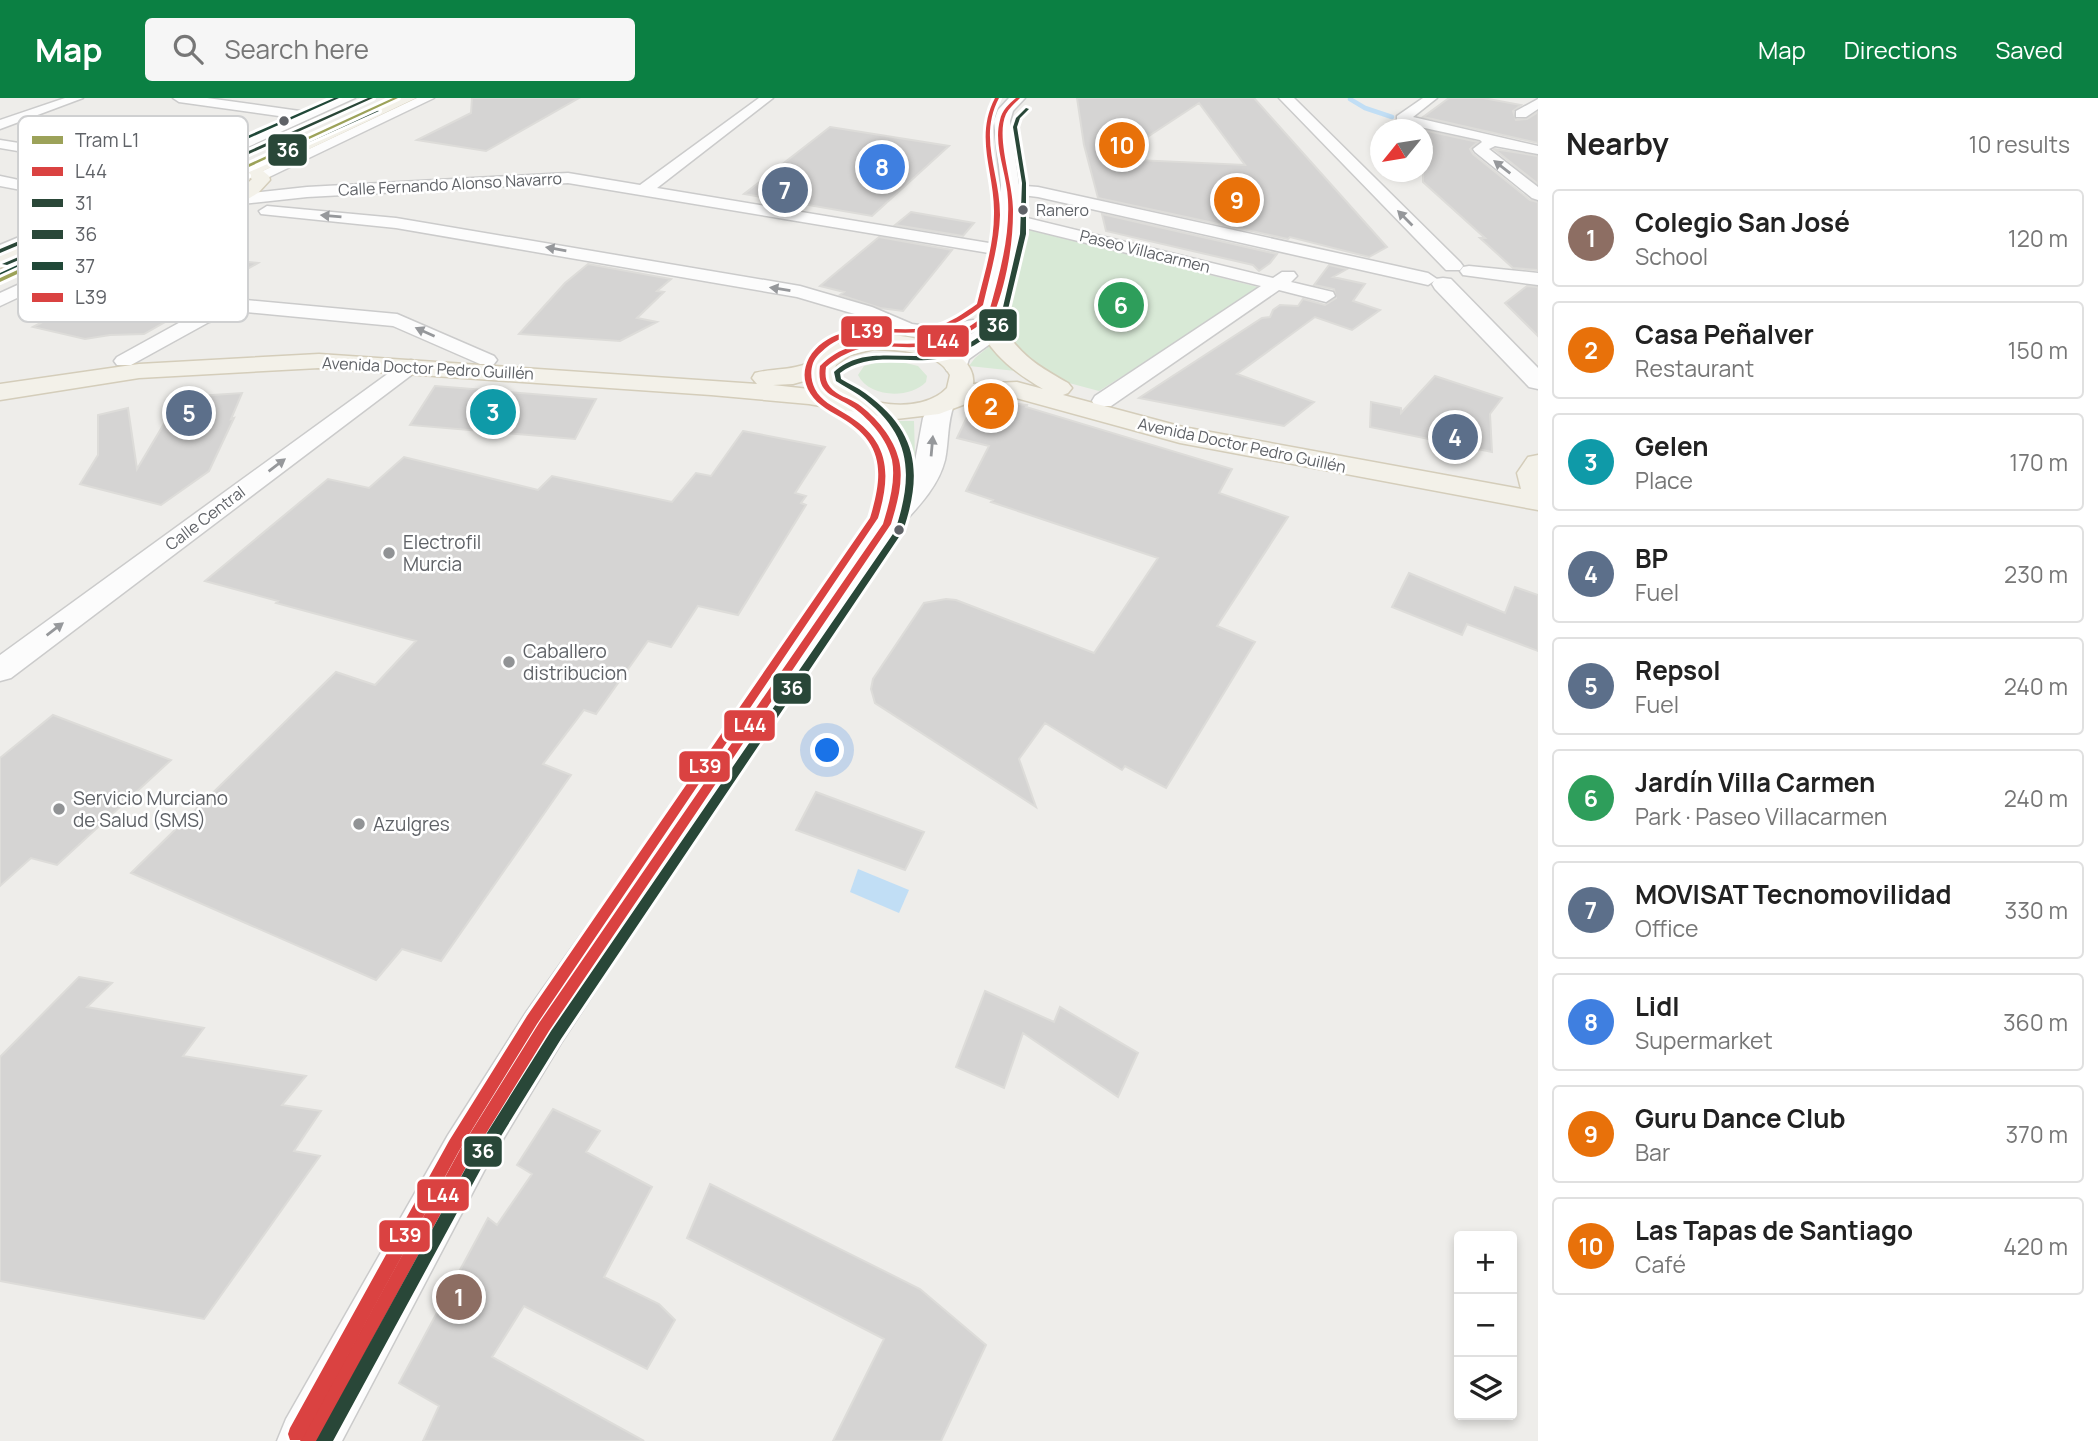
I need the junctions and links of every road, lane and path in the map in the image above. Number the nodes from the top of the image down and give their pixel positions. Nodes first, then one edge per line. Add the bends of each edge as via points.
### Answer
1 (77, 98) edge
2 (179, 98) edge
3 (349, 98) edge
4 (371, 98) edge
5 (409, 98) edge
6 (428, 98) edge
7 (1018, 98) edge
8 (1269, 98) edge
9 (1286, 98) edge
10 (1425, 99) edge
11 (24, 100) dead end
12 (734, 100) dead end
13 (763, 101) edge
14 (58, 105) junction
15 (1537, 108) edge
16 (1521, 114) dead end
17 (26, 116) edge
18 (309, 117) junction
19 (18, 119) edge
20 (0, 125) edge
21 (1492, 141) junction
22 (0, 144) edge
23 (248, 144) edge
24 (18, 147) edge
25 (1538, 150) edge
26 (248, 153) edge
27 (248, 173) edge
28 (258, 175) junction
29 (1010, 185) junction
30 (644, 190) junction
31 (248, 192) edge
32 (307, 192) junction
33 (1538, 195) edge
34 (248, 199) edge
35 (248, 209) edge
36 (1011, 219) junction
37 (10, 231) dead end
38 (18, 233) edge
39 (18, 244) edge
40 (0, 251) edge
41 (1007, 251) junction
42 (18, 254) edge
43 (1315, 255) junction
44 (0, 262) edge
45 (1442, 270) junction
46 (1538, 279) edge
47 (18, 282) edge
48 (1278, 284) junction
49 (1538, 288) edge
50 (0, 290) edge
51 (18, 292) edge
52 (1326, 296) dead end
53 (0, 300) edge
54 (248, 306) edge
55 (845, 307) junction
56 (195, 322) edge
57 (985, 323) junction
58 (904, 343) junction
59 (487, 360) junction
60 (124, 361) junction
61 (1538, 361) edge
62 (411, 366) junction
63 (822, 366) junction
64 (956, 366) junction
65 (0, 375) edge
66 (1538, 382) edge
67 (1059, 388) junction
68 (0, 393) edge
69 (1103, 401) junction
70 (945, 402) junction
71 (855, 406) junction
72 (1537, 486) edge
73 (887, 524) junction
74 (0, 670) edge
75 (308, 1441) edge

1 - 14 street
2 - 18 street
3 - 18 street
4 - 26 main road
5 - 28 main road
6 - 28 street
7 - 29 main road via 1001,124
8 - 45 main road
45 -> 9 main road
10 - 21 street via 1402,119
11 - 14 street
12 - 13 street
13 - 30 street
14 - 17 street
15 - 16 street
18 - 23 street
19 - 20 street
21 - 25 street
33 -> 21 street via 1482,151 1481,147
22 - 24 street
27 - 28 main road
28 - 31 main road
28 - 32 street via 281,188
29 - 36 main road
29 - 43 street
29 - 45 street via 1364,260
30 - 32 street, Calle Fernando Alonso Navarro via 568,178
30 - 41 street, Calle Fernando Alonso Navarro
32 - 34 street
55 -> 35 street via 800,292 545,247 396,223
36 - 41 main road
36 - 48 street, Paseo Villacarmen
37 - 38 street
39 - 40 street
41 - 57 main road
42 - 44 main road
43 - 45 street
43 - 48 street
45 - 46 street
45 - 49 street
45 - 61 main road via 1476,295
45 - 66 main road
47 - 50 main road
48 - 52 street, Paseo Villacarmen
48 - 69 street
51 - 53 street
59 -> 54 street via 397,320
55 - 57 street via 919,332 948,332
55 - 58 street via 872,330
56 -> 60 street
57 - 58 main road via 933,344
57 - 64 main road via 987,335 958,356
57 - 67 main road via 1013,359
58 - 63 main road, Avenida Doctor Pedro Guillén via 874,342 847,348
58 - 64 main road, Avenida Doctor Pedro Guillén via 929,349
59 - 60 main road, Avenida Doctor Pedro Guillén via 344,350
59 - 63 main road, Avenida Doctor Pedro Guillén via 779,378
60 - 65 main road, Avenida Doctor Pedro Guillén
62 - 68 main road, Avenida Doctor Pedro Guillén via 319,361 208,365
62 - 71 main road, Avenida Doctor Pedro Guillén via 809,396
74 -> 62 street, Calle Central
63 - 71 main road via 826,388
64 - 67 main road, Avenida Doctor Pedro Guillén
64 - 70 main road via 962,379 957,393
67 - 69 main road, Avenida Doctor Pedro Guillén
69 - 72 main road, Avenida Doctor Pedro Guillén via 1203,426
70 - 71 main road, Avenida Doctor Pedro Guillén via 906,412
70 - 72 main road, Avenida Doctor Pedro Guillén via 982,389 1017,390 1191,437
73 -> 70 main road via 923,481 931,457 934,419
71 - 73 main road via 882,432 898,463 899,486
73 - 75 main road via 544,1027 466,1153

